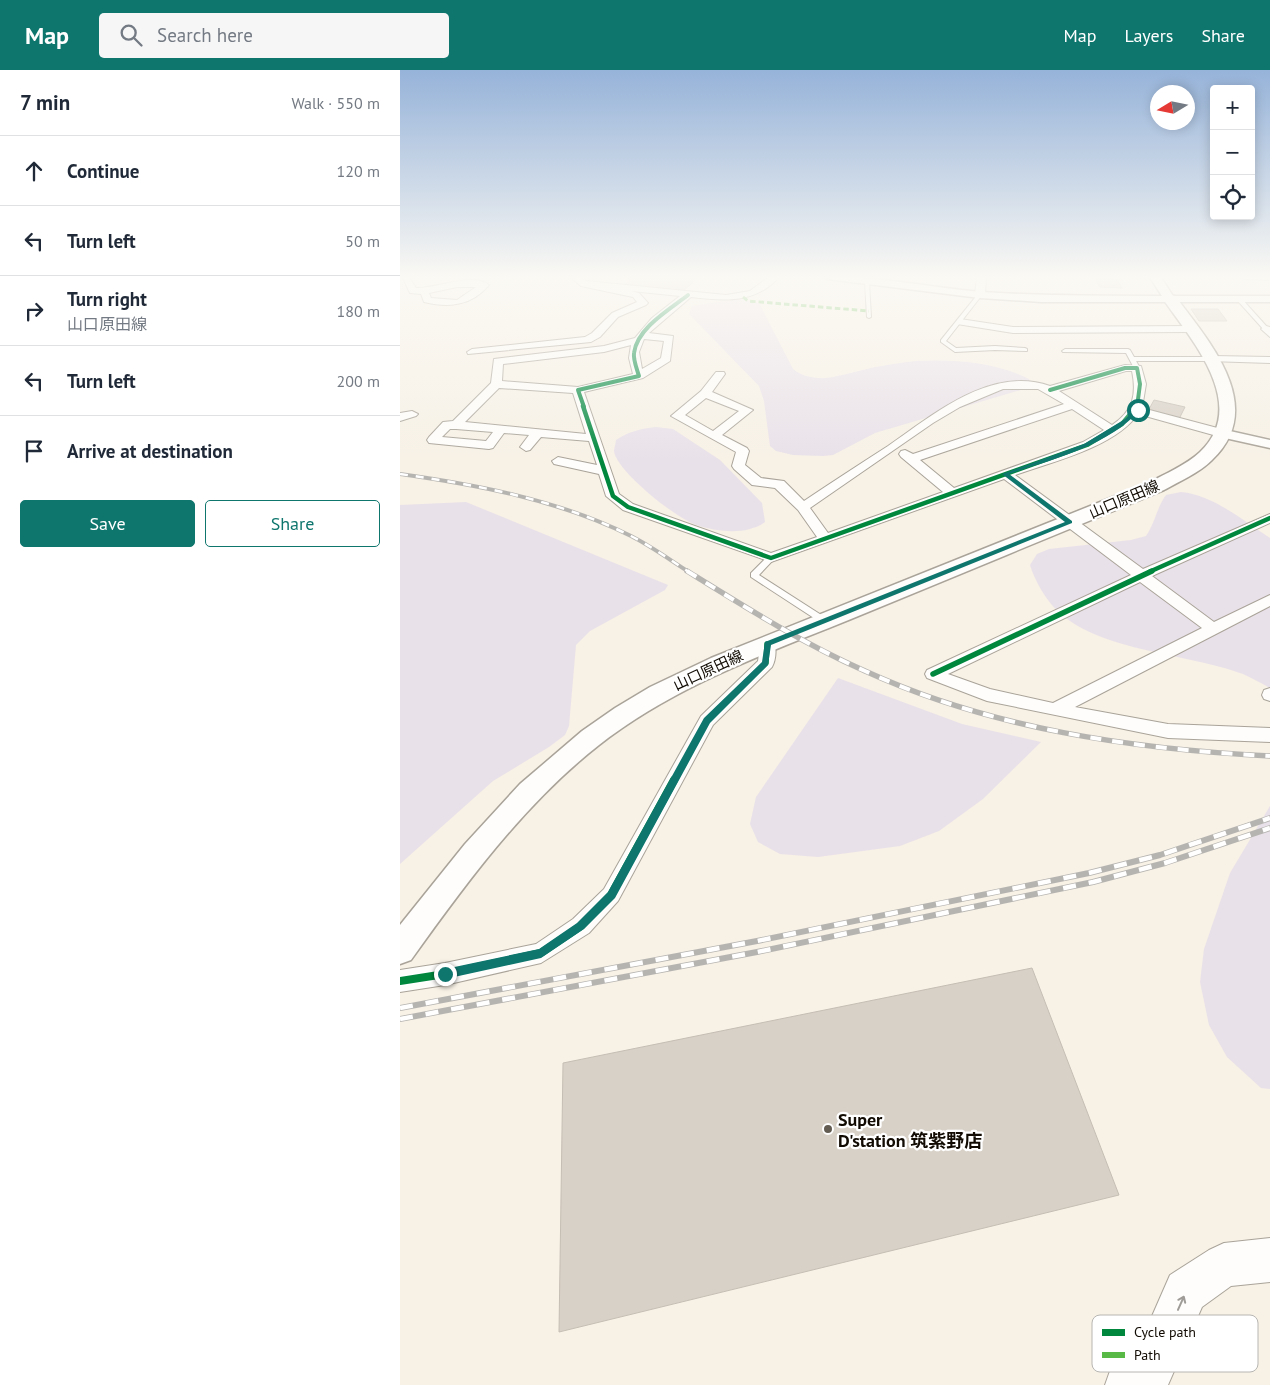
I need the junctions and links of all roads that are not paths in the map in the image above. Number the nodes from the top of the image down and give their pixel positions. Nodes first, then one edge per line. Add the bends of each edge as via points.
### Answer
1 (592, 337) edge
2 (946, 337) edge
3 (1198, 337) edge
4 (640, 338) junction
5 (1025, 350) dead end
6 (1065, 351) dead end
7 (472, 352) dead end
8 (1213, 359) junction
9 (1270, 360) edge
10 (1135, 364) junction
11 (720, 374) dead end
12 (639, 376) junction
13 (496, 384) junction
14 (578, 390) junction
15 (1050, 390) junction
16 (705, 393) junction
17 (1073, 405) junction
18 (1138, 410) junction
19 (456, 425) junction
20 (501, 429) junction
21 (1112, 430) junction
22 (538, 432) junction
23 (1221, 432) junction
24 (714, 436) junction
25 (594, 438) junction
26 (1270, 444) edge
27 (526, 447) dead end
28 (894, 447) junction
29 (911, 459) junction
30 (558, 461) dead end
31 (605, 471) junction
32 (1005, 474) junction
33 (951, 492) junction
34 (802, 507) junction
35 (1270, 518) edge
36 (1070, 522) junction
37 (825, 538) junction
38 (771, 558) junction
39 (1140, 576) junction
40 (1270, 600) edge
41 (823, 620) junction
42 (1213, 629) junction
43 (767, 644) junction
44 (1055, 710) junction
45 (1270, 735) edge
46 (400, 950) edge
47 (400, 981) edge
48 (1270, 1260) edge
49 (1176, 1315) edge
50 (1149, 1372) edge
51 (1128, 1385) edge

1 - 7 street
2 - 5 lane via 943,341 955,350
3 - 8 main road, 山口原田線
4 - 12 street via 633,353
4 - 12 street via 669,338 666,359
4 - 13 street via 596,351 498,362
6 - 10 lane via 1128,351
8 - 9 street
8 - 10 lane
8 - 23 main road, 山口原田線 via 1224,380 1228,405
10 - 15 street
10 - 18 street via 1142,384
11 - 16 street
12 - 14 street
13 - 14 street
13 - 19 street
14 - 25 street
15 - 17 street
15 - 28 street via 1039,386 1001,386 956,405
16 - 24 street via 677,416
16 - 24 street via 747,410
17 - 21 street
17 - 29 street
18 - 21 street
18 - 23 street
19 - 20 street
19 - 20 street via 447,425 433,440 489,445
20 - 22 street
21 - 32 street via 1086,445
22 - 25 street
22 - 27 street
23 - 26 street
23 - 36 main road, 山口原田線 via 1212,450 1187,470
24 - 34 street via 743,451 738,466 758,482 780,484
25 - 31 street
28 - 29 street
28 - 34 street
29 - 33 street
30 - 31 street
31 - 38 street via 613,496 628,507
32 - 33 street
32 - 36 street
33 - 37 street
34 - 37 street
35 - 39 street
36 - 39 street
36 - 41 main road, 山口原田線
37 - 38 street
38 - 41 lane via 754,575
39 - 42 street
39 - 44 street via 933,674 987,694
40 - 42 street
41 - 43 main road, 山口原田線
42 - 44 street
43 - 46 main road, 山口原田線 via 675,684 624,714 573,752 520,801 460,868
43 - 47 street via 766,663 707,720 611,895 581,926 541,953
44 - 45 street via 1168,731
49 -> 48 main road via 1186,1291 1224,1265
51 -> 50 main road

